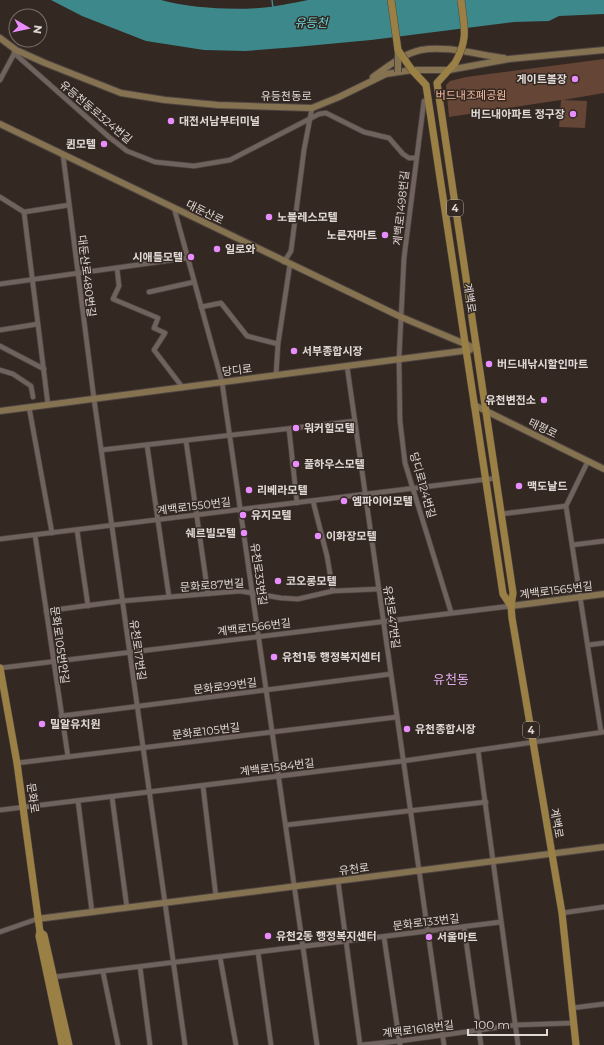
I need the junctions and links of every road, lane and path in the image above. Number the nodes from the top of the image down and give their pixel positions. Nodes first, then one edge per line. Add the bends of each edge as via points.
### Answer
1 (391, 0) edge
2 (461, 0) edge
3 (0, 38) edge
4 (398, 50) junction
5 (604, 50) edge
6 (15, 51) junction
7 (509, 59) junction
8 (412, 70) junction
9 (449, 70) junction
10 (398, 72) junction
11 (0, 80) edge
12 (366, 83) junction
13 (424, 101) dead end
14 (312, 108) junction
15 (310, 119) junction
16 (0, 124) edge
17 (63, 155) junction
18 (415, 158) junction
19 (0, 197) edge
20 (69, 205) junction
21 (174, 208) junction
22 (24, 212) junction
23 (187, 258) junction
24 (287, 263) junction
25 (117, 268) junction
26 (78, 274) junction
27 (33, 280) junction
28 (194, 282) junction
29 (0, 284) edge
30 (149, 292) dead end
31 (201, 307) junction
32 (401, 317) junction
33 (38, 324) junction
34 (0, 330) edge
35 (278, 344) junction
36 (0, 346) edge
37 (466, 348) junction
38 (477, 350) junction
39 (399, 359) junction
40 (347, 366) junction
41 (44, 369) junction
42 (0, 370) edge
43 (276, 375) junction
44 (222, 382) junction
45 (183, 388) junction
46 (33, 398) dead end
47 (94, 399) junction
48 (48, 405) junction
49 (474, 405) junction
50 (30, 407) junction
51 (0, 411) edge
52 (487, 412) junction
53 (355, 421) junction
54 (289, 429) junction
55 (230, 436) junction
56 (186, 441) junction
57 (147, 445) junction
58 (101, 450) junction
59 (588, 461) junction
60 (604, 469) edge
61 (497, 478) junction
62 (486, 480) junction
63 (414, 489) junction
64 (365, 495) junction
65 (313, 501) junction
66 (297, 503) junction
67 (566, 506) junction
68 (241, 510) junction
69 (501, 514) junction
70 (196, 515) junction
71 (158, 520) junction
72 (112, 526) junction
73 (77, 530) junction
74 (52, 533) junction
75 (34, 535) junction
76 (0, 539) edge
77 (604, 541) edge
78 (572, 545) junction
79 (379, 589) junction
80 (252, 592) junction
81 (333, 592) junction
82 (208, 594) junction
83 (604, 594) edge
84 (580, 596) junction
85 (169, 597) junction
86 (122, 601) junction
87 (88, 606) junction
88 (510, 606) junction
89 (46, 611) junction
90 (451, 612) junction
91 (383, 621) junction
92 (259, 636) junction
93 (604, 643) edge
94 (588, 645) junction
95 (129, 652) junction
96 (53, 661) junction
97 (0, 668) edge
98 (391, 674) junction
99 (266, 690) junction
100 (137, 706) junction
101 (61, 716) junction
102 (397, 717) junction
103 (272, 732) junction
104 (603, 732) edge
105 (533, 742) junction
106 (143, 748) junction
107 (478, 750) junction
108 (68, 757) junction
109 (403, 761) junction
110 (17, 763) junction
111 (279, 775) junction
112 (203, 786) junction
113 (149, 792) junction
114 (112, 797) junction
115 (78, 801) junction
116 (486, 802) junction
117 (24, 807) junction
118 (0, 810) edge
119 (410, 811) junction
120 (286, 825) junction
121 (604, 847) edge
122 (552, 855) junction
123 (494, 862) junction
124 (419, 871) junction
125 (338, 881) junction
126 (295, 887) junction
127 (216, 897) junction
128 (165, 903) junction
129 (604, 907) edge
130 (127, 908) junction
131 (92, 912) junction
132 (562, 913) junction
133 (37, 919) junction
134 (502, 922) junction
135 (464, 927) junction
136 (428, 931) junction
137 (0, 932) edge
138 (40, 932) junction
139 (384, 937) junction
140 (345, 942) junction
141 (303, 947) junction
142 (258, 952) junction
143 (220, 957) junction
144 (174, 963) junction
145 (140, 967) junction
146 (103, 972) junction
147 (54, 978) junction
148 (57, 993) junction
149 (52, 1000) junction
150 (604, 1004) edge
151 (572, 1008) junction
152 (61, 1022) junction
153 (574, 1023) junction
154 (515, 1025) junction
155 (478, 1030) junction
156 (442, 1035) junction
157 (400, 1043) edge
158 (61, 1045) edge
159 (69, 1045) edge
160 (73, 1045) edge
161 (118, 1045) edge
162 (150, 1045) edge
163 (185, 1045) edge
164 (236, 1045) edge
165 (272, 1045) edge
166 (317, 1045) edge
167 (360, 1045) edge
168 (444, 1045) edge
169 (481, 1045) edge
170 (518, 1045) edge
171 (576, 1045) edge

1 - 4 main road, 계백로 / 4
2 - 9 main road, 계백로 / 4, bridge via 464,43
3 - 6 main road, 유등천동로
4 - 8 main road, 계백로 / 4, bridge
4 - 10 main road, bridge
5 - 7 main road, 유등천동로
6 - 11 street
6 - 14 main road, 유등천동로 via 121,93 211,104
6 - 15 street, 유등천동로324번길 via 109,137 127,151 155,162 194,166 230,160
7 - 9 main road, 유등천동로
7 - 12 main road via 436,49 420,50 403,57
8 - 9 main road, 유등천동로
8 - 10 main road, 유등천동로
8 - 37 main road, 계백로 / 4 via 426,85
9 - 38 main road, 계백로 / 4 via 438,83
10 - 12 main road, 유등천동로 via 386,74
12 - 14 main road, 유등천동로
13 - 18 street, 계백로1498번길
14 - 15 street
15 - 18 street, 유등천동로324번길 via 326,113 364,132 389,138 403,154
15 - 24 street
16 - 17 main road, 대둔산로
17 - 20 street, 대둔산로480번길
17 - 21 main road, 대둔산로
18 - 32 street, 계백로1498번길 via 404,258
19 - 22 street
20 - 22 street
20 - 26 street, 대둔산로480번길
21 - 23 street, 유천로33번길
21 - 24 main road, 대둔산로
22 - 27 street
23 - 25 street
23 - 28 street, 유천로33번길
24 - 32 main road, 대둔산로
24 - 35 street
25 - 26 street
25 - 45 street via 119,286 113,299 158,318 154,328 164,333 154,350
26 - 27 street
26 - 47 street, 대둔산로480번길
27 - 29 street
27 - 33 street
28 - 30 street
28 - 31 street, 유천로33번길
31 - 35 street via 221,303 247,336
31 - 44 street, 유천로33번길
32 - 37 main road, 대둔산로
32 - 39 street
33 - 34 street
33 - 41 street
35 - 43 street
36 - 41 street
37 - 38 main road, 당디로
37 - 39 main road, 당디로
37 - 49 main road, 계백로 / 4
38 - 52 main road, 계백로 / 4
39 - 40 main road, 당디로
39 - 63 street, 당디로124번길 via 400,421 405,463
40 - 43 main road, 당디로
40 - 53 street, 유천로47번길
41 - 48 street
42 - 46 street via 13,374 31,386
43 - 44 main road, 당디로
44 - 45 main road, 당디로
44 - 55 street, 유천로33번길
45 - 47 main road, 당디로
47 - 48 main road, 당디로
47 - 58 street, 유천로17번길
48 - 50 main road, 당디로
49 - 52 main road, 태평로
49 - 62 main road, 계백로 / 4
50 - 51 main road, 당디로
50 - 74 street
52 - 59 main road, 태평로
52 - 61 main road, 계백로 / 4
53 - 54 street
53 - 64 street, 유천로47번길
54 - 55 street
54 - 66 street
55 - 56 street
55 - 68 street, 유천로33번길
56 - 57 street
56 - 70 street
57 - 58 street
57 - 71 street
58 - 72 street, 유천로17번길
59 - 60 main road, 태평로
59 - 67 street
61 - 62 street, 계백로1550번길
61 - 69 main road, 계백로 / 4
62 - 63 street, 계백로1550번길
62 - 88 main road, 계백로 / 4 via 503,594
63 - 64 street, 계백로1550번길
63 - 90 street, 당디로124번길
64 - 65 street, 계백로1550번길
64 - 79 street, 유천로47번길
65 - 66 street, 계백로1550번길
65 - 81 street
66 - 68 street, 계백로1550번길
67 - 69 street
67 - 78 street
68 - 70 street, 계백로1550번길
68 - 80 street, 유천로33번길
69 - 88 main road, 계백로 / 4 via 513,592
70 - 71 street, 계백로1550번길
70 - 82 street
71 - 72 street, 계백로1550번길
71 - 85 street
72 - 73 street, 계백로1550번길
72 - 86 street, 유천로17번길
73 - 74 street, 계백로1550번길
73 - 87 street
74 - 75 street, 계백로1550번길
75 - 76 street, 계백로1550번길
75 - 89 street, 문화로105번안길
77 - 78 street
78 - 84 street
79 - 81 street, 문화로87번길
79 - 91 street, 유천로47번길
80 - 81 street, 문화로87번길 via 298,599
80 - 82 street, 문화로87번길
80 - 92 street, 유천로33번길
82 - 85 street, 문화로87번길
83 - 84 main road, 계백로1565번길
84 - 88 main road, 계백로1565번길
84 - 94 street
85 - 86 street, 문화로87번길
86 - 87 street, 문화로87번길
86 - 95 street, 유천로17번길
87 - 89 street, 문화로87번길
88 - 90 street, 계백로1566번길
88 - 105 main road, 계백로 / 4
89 - 96 street, 문화로105번안길
90 - 91 street, 계백로1566번길
91 - 92 street, 계백로1566번길
91 - 98 street, 유천로47번길
92 - 95 street, 계백로1566번길
92 - 99 street, 유천로33번길
93 - 94 street
94 - 104 street
95 - 96 street, 계백로1566번길
95 - 100 street, 유천로17번길
96 - 97 street, 계백로1566번길
96 - 101 street, 문화로105번안길
97 - 110 main road, 문화로
98 - 99 street, 문화로99번길
98 - 102 street, 유천로47번길
99 - 100 street, 문화로99번길
99 - 103 street, 유천로33번길
100 - 101 street, 문화로99번길
100 - 106 street, 유천로17번길
101 - 108 street, 문화로105번안길
102 - 103 street, 문화로105번길
102 - 109 street, 유천로47번길
103 - 106 street, 문화로105번길
103 - 111 street, 유천로33번길
104 - 105 street, 계백로1584번길
105 - 107 street, 계백로1584번길
105 - 122 main road, 계백로 / 4
106 - 108 street, 문화로105번길
106 - 113 street, 유천로17번길
107 - 109 street, 계백로1584번길
107 - 116 street
108 - 110 street, 문화로105번길
109 - 111 street, 계백로1584번길
109 - 119 street, 유천로47번길
110 - 117 main road, 문화로
111 - 112 street, 계백로1584번길
111 - 120 street, 유천로33번길
112 - 113 street, 계백로1584번길
112 - 127 street
113 - 114 street, 계백로1584번길
113 - 128 street, 유천로17번길
114 - 115 street, 계백로1584번길
114 - 130 street
115 - 117 street, 계백로1584번길
115 - 131 street
116 - 119 street
116 - 123 street
117 - 118 street, 계백로1584번길
117 - 133 main road, 문화로
119 - 120 street
119 - 124 street, 유천로47번길
120 - 126 street, 유천로33번길
121 - 122 main road, 유천로
122 - 123 main road, 유천로
122 - 132 main road, 계백로 / 4
123 - 124 main road, 유천로
123 - 134 street
124 - 125 main road, 유천로
124 - 136 street, 유천로47번길
125 - 126 main road, 유천로
125 - 140 street
126 - 127 main road, 유천로
126 - 141 street, 유천로33번길
127 - 128 main road, 유천로
128 - 130 main road, 유천로
128 - 144 street, 유천로17번길
129 - 132 street
130 - 131 main road, 유천로
131 - 133 main road, 유천로
132 - 151 main road, 계백로 / 4
133 - 137 street
133 - 138 main road, 문화로
134 - 135 street, 문화로133번길
134 - 154 street
135 - 136 street, 문화로133번길
135 - 155 street
136 - 139 street, 문화로133번길
136 - 156 street, 유천로47번길
138 - 147 main road, 문화로 via 44,935
138 - 149 main road, 문화로
139 - 140 street, 문화로133번길
139 - 157 street
140 - 141 street, 문화로133번길
140 - 167 street
141 - 142 street, 문화로133번길
141 - 166 street, 유천로33번길
142 - 143 street, 문화로133번길
142 - 165 street
143 - 144 street, 문화로133번길
143 - 164 street
144 - 145 street, 문화로133번길
144 - 163 street, 유천로17번길
145 - 146 street, 문화로133번길
145 - 162 street
146 - 147 street, 문화로133번길
146 - 161 street
147 - 148 main road, 문화로
148 - 152 main road, 문화로
148 - 160 main road
149 - 152 main road, 문화로
149 - 158 main road via 53,1016
150 - 151 street
151 - 153 main road, 계백로 / 4
152 - 158 main road, 문화로
152 - 159 main road, 문화로
153 - 154 street, 계백로1618번길
153 - 171 main road, 계백로 / 4
154 - 155 street, 계백로1618번길
154 - 170 street
155 - 156 street, 계백로1618번길
155 - 169 street
156 - 157 street, 계백로1618번길
156 - 168 street, 유천로47번길
157 - 167 street, 계백로1618번길

